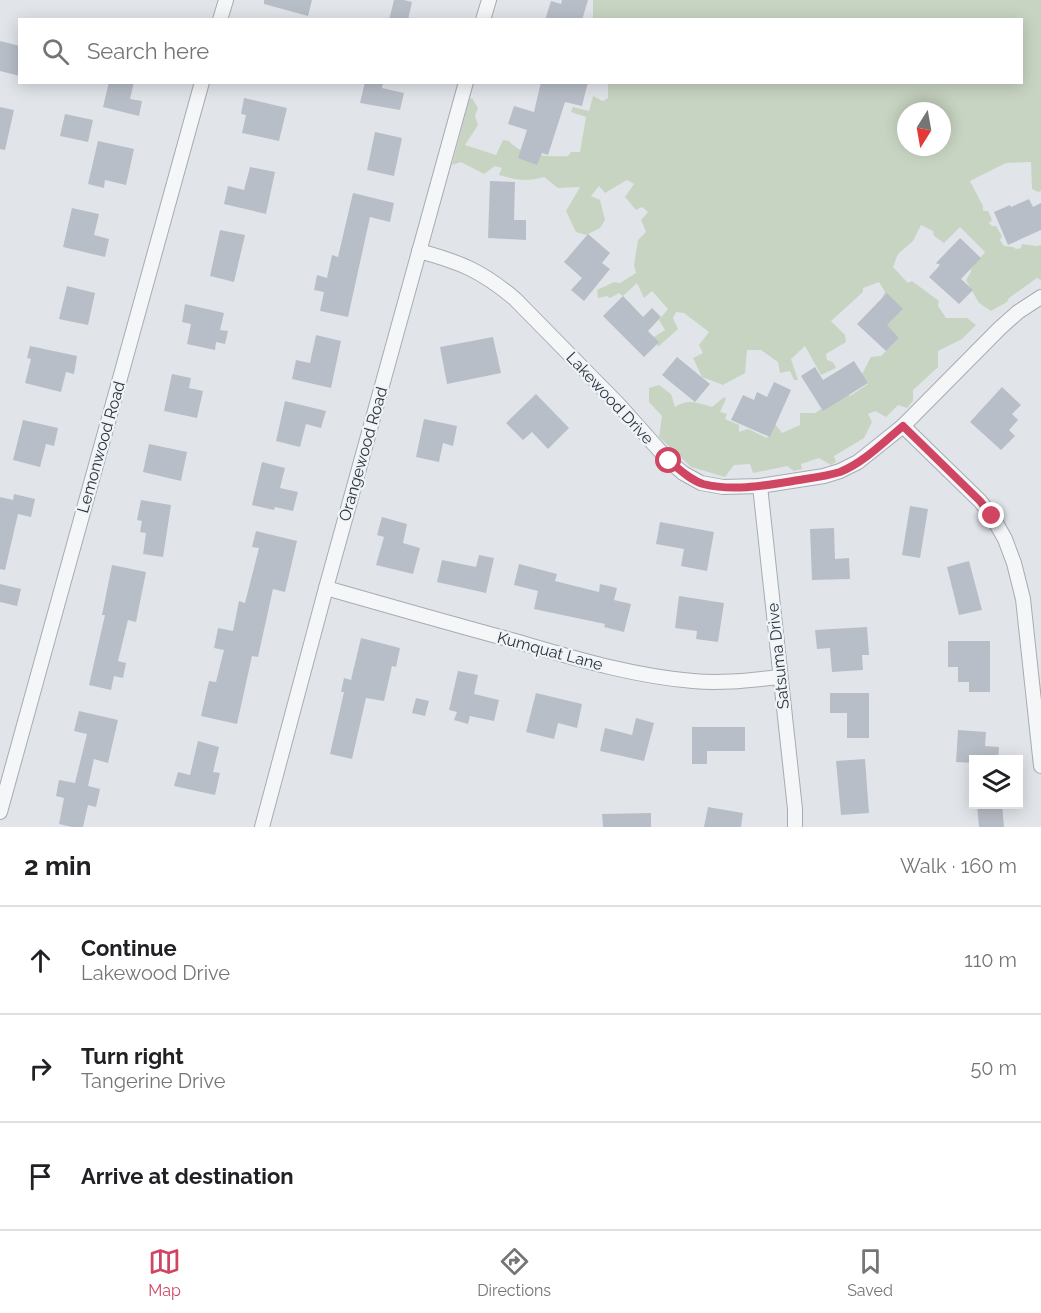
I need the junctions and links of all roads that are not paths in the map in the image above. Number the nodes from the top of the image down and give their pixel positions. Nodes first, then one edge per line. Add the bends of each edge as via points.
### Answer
1 (226, 0) edge
2 (489, 0) edge
3 (221, 18) edge
4 (484, 18) edge
5 (201, 84) edge
6 (465, 84) edge
7 (420, 251) junction
8 (1041, 297) edge
9 (903, 426) junction
10 (760, 486) junction
11 (326, 588) junction
12 (780, 677) junction
13 (1041, 766) edge
14 (0, 812) edge
15 (262, 827) edge
16 (795, 827) edge

1 - 3 street
2 - 4 street
5 - 14 street, Lemonwood Road
6 - 7 street, Orangewood Road
7 - 10 street, Lakewood Drive via 473,269 499,285 683,473 701,483 723,487
7 - 11 street, Orangewood Road
8 - 9 street, Lakewood Drive via 1000,328
9 - 10 street, Lakewood Drive via 858,462 840,471
9 - 13 street via 980,501 1005,539 1023,599
10 - 12 street, Satsuma Drive
11 - 12 street, Kumquat Lane via 641,674 728,682
11 - 15 street, Orangewood Road
12 - 16 street, Satsuma Drive

